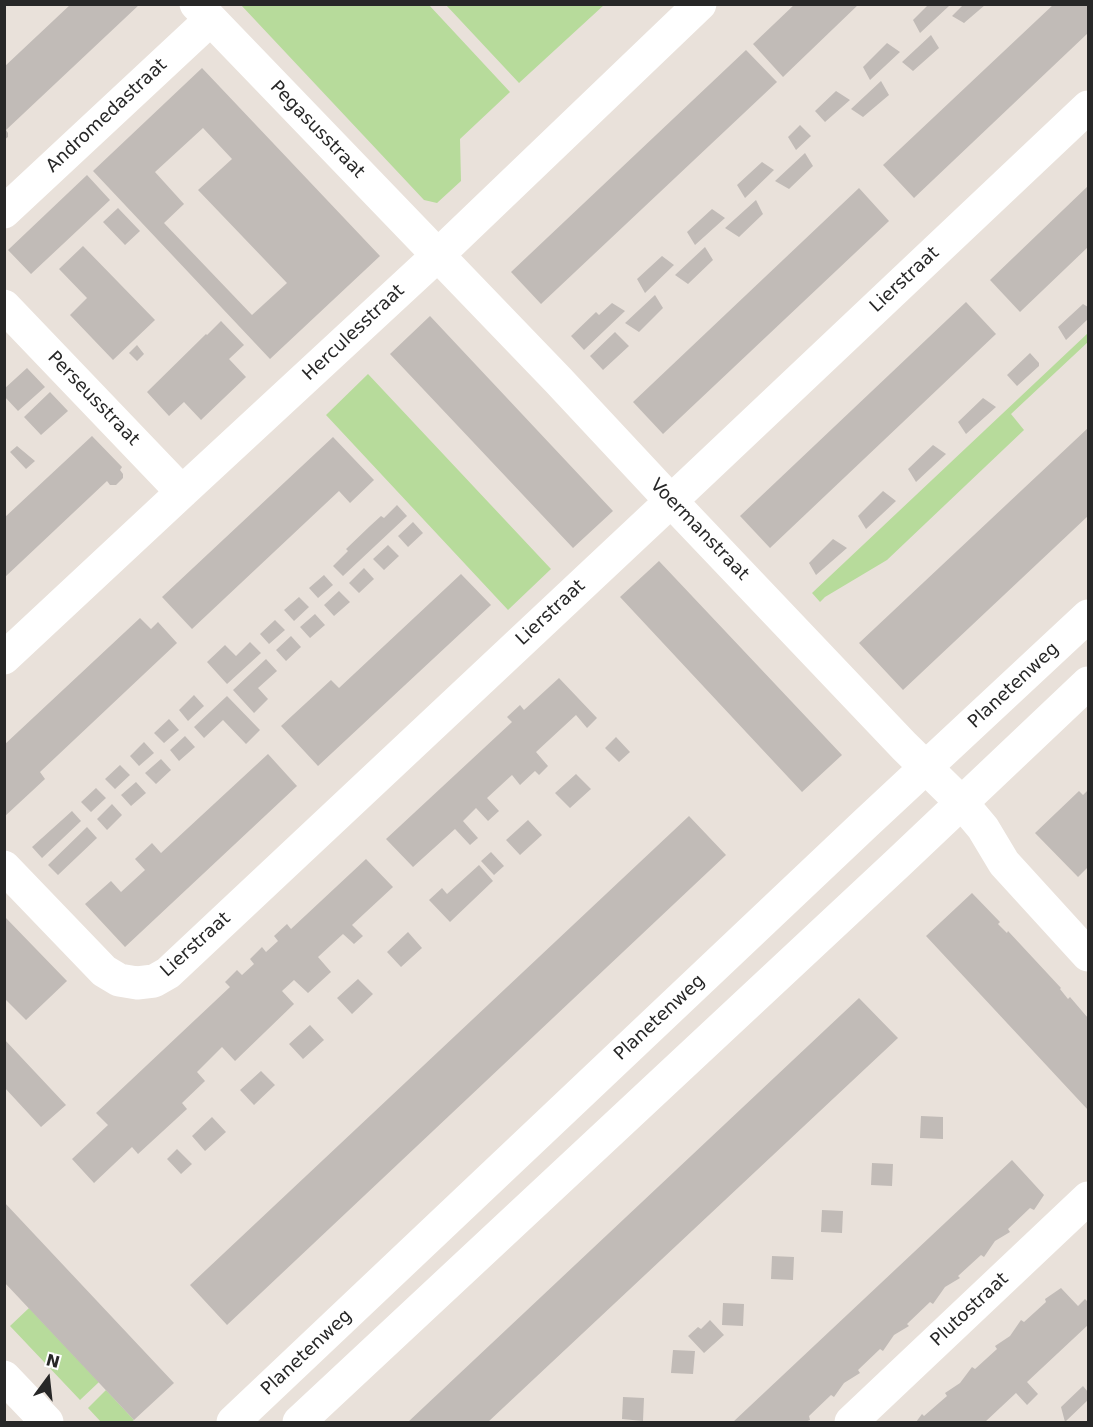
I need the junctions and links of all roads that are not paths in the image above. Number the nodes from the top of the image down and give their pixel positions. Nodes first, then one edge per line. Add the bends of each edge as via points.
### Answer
1 (700, 4) edge
2 (203, 12) edge
3 (1089, 107) edge
4 (4, 212) edge
5 (438, 255) junction
6 (4, 306) edge
7 (182, 492) junction
8 (671, 501) junction
9 (1089, 616) edge
10 (4, 658) edge
11 (1089, 683) edge
12 (926, 767) junction
13 (962, 803) junction
14 (4, 867) edge
15 (1089, 955) edge
16 (1089, 1198) edge
17 (4, 1377) edge
18 (47, 1422) edge
19 (233, 1422) edge
20 (299, 1422) edge
21 (851, 1422) edge

1 - 5 street, Herculesstraat
2 - 4 street, Andromedastraat
2 - 5 street, Pegasusstraat
3 - 8 street, Lierstraat
5 - 7 street, Herculesstraat
5 - 8 street, Voermanstraat
6 - 7 street, Perseusstraat
7 - 10 street, Herculesstraat
8 - 12 street, Voermanstraat
8 - 14 street, Lierstraat via 168,973 154,981 119,980 104,971
9 - 12 street, Planetenweg
11 - 13 street
12 - 13 street, Voermanstraat
12 - 19 street, Planetenweg
13 - 15 street, Voermanstraat via 1004,863
13 - 20 street
16 - 21 street, Plutostraat
17 - 18 street

